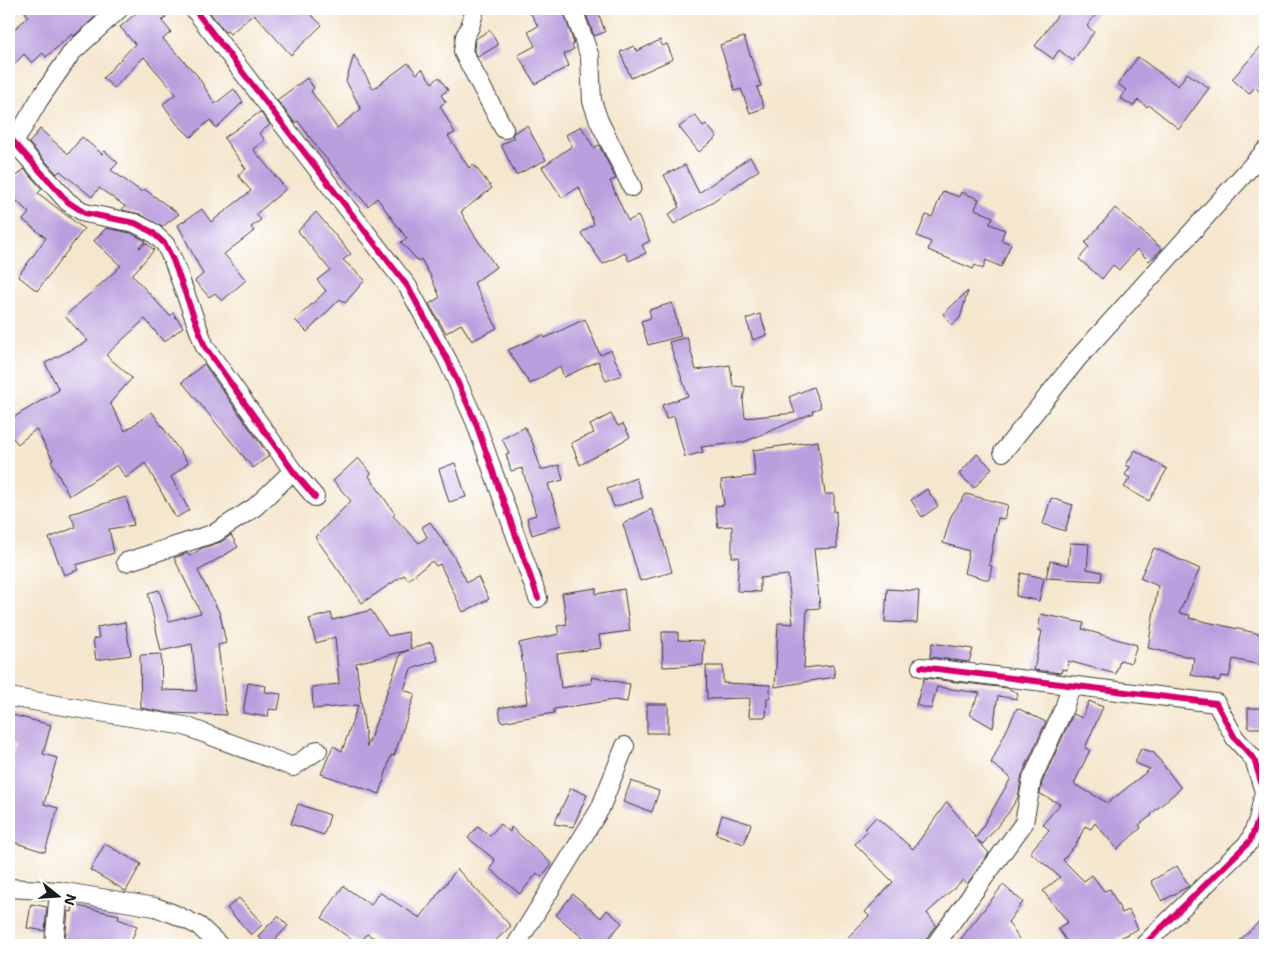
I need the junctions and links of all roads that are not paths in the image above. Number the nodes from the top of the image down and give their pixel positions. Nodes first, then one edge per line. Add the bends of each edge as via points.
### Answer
1 (120, 9) edge
2 (194, 9) edge
3 (475, 9) edge
4 (574, 9) edge
5 (504, 129) dead end
6 (11, 146) edge
7 (1262, 161) edge
8 (632, 187) dead end
9 (1003, 452) dead end
10 (293, 471) junction
11 (315, 497) dead end
12 (126, 562) dead end
13 (538, 598) dead end
14 (921, 667) dead end
15 (1071, 686) junction
16 (9, 697) edge
17 (625, 746) dead end
18 (318, 750) dead end
19 (9, 888) edge
20 (60, 891) junction
21 (54, 945) edge
22 (219, 945) edge
23 (516, 945) edge
24 (935, 945) edge
25 (1144, 945) edge

1 - 6 street via 72,52
2 - 13 street via 408,286 475,420
3 - 5 street via 463,52
4 - 8 street via 590,57 592,101
6 - 10 street via 68,202 85,213 135,223 165,244 205,347
7 - 9 street via 1078,358
10 - 11 street
10 - 12 street via 255,507 215,533
14 - 15 street
15 - 24 street via 1032,779 1024,823
15 - 25 street via 1216,703 1235,738 1254,759 1264,792 1250,841
16 - 18 street via 185,726 293,767
17 - 23 street via 600,809
19 - 20 street
20 - 21 street
20 - 22 street via 155,907 199,926

